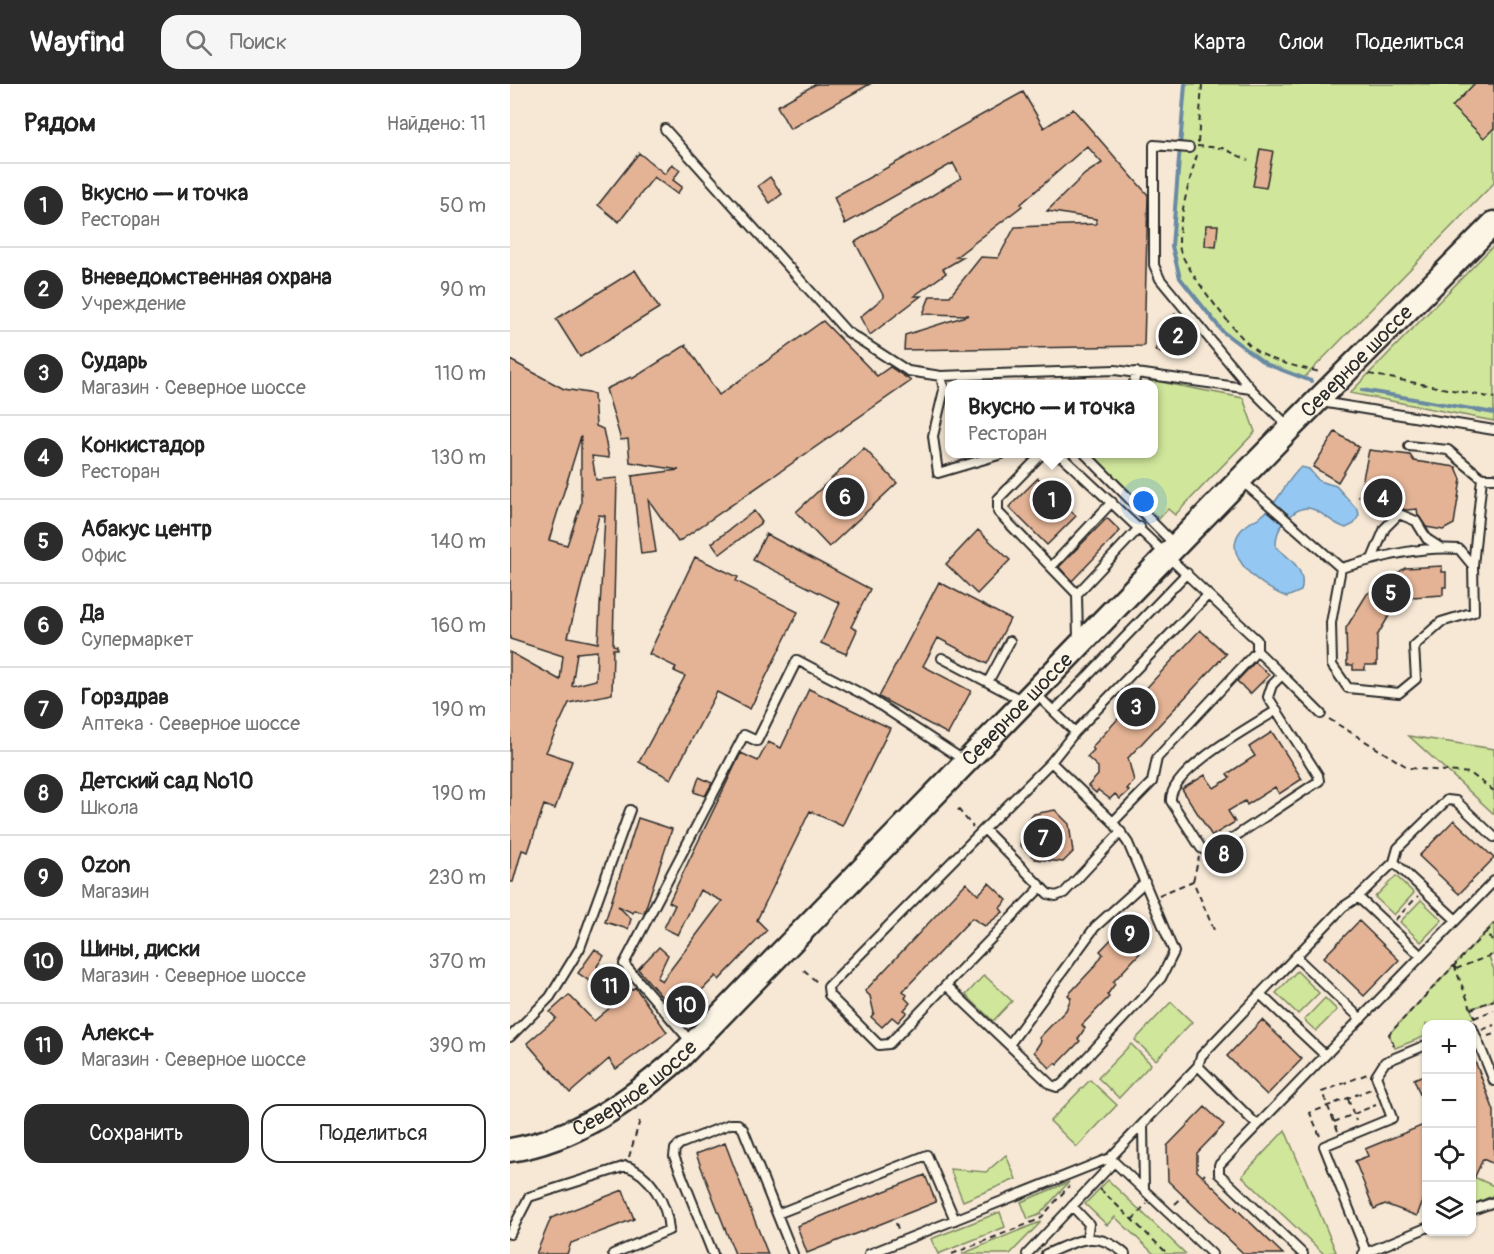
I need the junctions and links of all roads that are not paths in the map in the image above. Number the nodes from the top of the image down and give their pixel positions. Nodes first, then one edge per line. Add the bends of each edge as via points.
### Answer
1 (665, 129) dead end
2 (1189, 148) road end
3 (1494, 223) edge
4 (1136, 372) junction
5 (942, 376) junction
6 (1135, 380) edge
7 (1251, 389) junction
8 (1317, 401) junction
9 (1290, 428) junction
10 (1494, 430) edge
11 (1409, 446) dead end
12 (986, 458) edge
13 (1038, 458) edge
14 (1063, 458) edge
15 (1089, 458) edge
16 (1482, 478) junction
17 (1494, 478) edge
18 (1241, 480) junction
19 (1112, 502) junction
20 (1140, 527) junction
21 (1441, 548) junction
22 (1172, 550) junction
23 (1372, 559) junction
24 (1473, 566) junction
25 (1051, 567) junction
26 (1341, 568) junction
27 (1187, 573) junction
28 (1077, 594) junction
29 (1208, 595) junction
30 (1010, 641) dead end
31 (1078, 646) junction
32 (1257, 651) junction
33 (942, 658) dead end
34 (1282, 675) junction
35 (988, 682) junction
36 (1029, 696) junction
37 (1277, 710) junction
38 (1054, 711) junction
39 (1321, 714) road end
40 (1075, 732) junction
41 (965, 761) junction
42 (1051, 762) junction
43 (630, 810) dead end
44 (1113, 822) junction
45 (982, 831) junction
46 (1121, 832) junction
47 (1494, 837) edge
48 (1394, 862) junction
49 (1494, 880) edge
50 (1145, 882) junction
51 (1041, 887) junction
52 (1358, 897) junction
53 (1456, 920) junction
54 (1421, 956) junction
55 (1296, 957) junction
56 (946, 985) junction
57 (1260, 994) junction
58 (1361, 1019) junction
59 (510, 1037) edge
60 (1476, 1037) edge
61 (693, 1044) junction
62 (1009, 1045) junction
63 (1422, 1047) edge
64 (1325, 1055) junction
65 (1198, 1066) junction
66 (1494, 1081) edge
67 (1143, 1124) junction
68 (1257, 1125) junction
69 (510, 1150) edge
70 (1112, 1160) junction
71 (1144, 1190) junction
72 (1494, 1202) edge
73 (1072, 1206) junction
74 (1476, 1209) edge
75 (777, 1214) junction
76 (510, 1215) edge
77 (520, 1215) junction
78 (955, 1220) junction
79 (1422, 1230) edge
80 (510, 1234) edge
81 (1087, 1237) junction
82 (1364, 1253) edge
83 (613, 1254) edge
84 (713, 1254) edge
85 (793, 1254) edge
86 (869, 1254) edge
87 (1027, 1254) edge
88 (1046, 1254) edge
89 (1125, 1254) edge
90 (1212, 1254) edge
91 (1303, 1254) edge

1 - 5 lane via 846,331 908,371
2 - 7 lane via 1154,145 1154,265 1160,279
3 - 8 main road, Северное шоссе
4 - 5 lane
4 - 6 lane
4 - 7 lane
5 - 12 lane via 944,390 933,436 938,473
7 - 9 lane
8 - 9 main road, Северное шоссе
8 - 10 lane
9 - 18 main road, Северное шоссе
11 - 16 lane via 1448,450
13 - 25 lane via 998,499 998,512
14 - 19 lane
15 - 22 lane
16 - 17 lane
16 - 24 lane
18 - 22 main road, Северное шоссе
18 - 26 lane
19 - 20 lane
19 - 25 lane
20 - 22 lane
20 - 28 lane
21 - 23 lane via 1399,551
21 - 23 lane via 1426,539 1416,520 1399,514 1385,528
21 - 24 lane via 1459,549
22 - 27 lane
22 - 31 main road, Северное шоссе
23 - 26 lane
24 - 26 lane via 1474,612 1441,622 1414,646 1416,679 1399,693 1348,688 1332,665 1331,623
25 - 28 lane
27 - 29 lane
27 - 38 lane
28 - 31 lane
29 - 32 lane via 1257,640
29 - 40 lane
30 - 35 lane
31 - 36 main road, Северное шоссе
32 - 34 lane
32 - 44 lane via 1156,758 1152,782
33 - 35 lane
34 - 37 lane via 1272,685 1268,697
34 - 39 lane
35 - 36 lane
36 - 38 lane
36 - 41 main road, Северное шоссе
37 - 37 lane via 1319,781 1213,851 1206,851 1171,801 1172,792 1201,758
38 - 40 lane
40 - 42 lane
41 - 61 main road, Северное шоссе
41 - 61 lane via 866,696 797,660 757,741 744,735 624,964
42 - 44 lane
42 - 45 lane
43 - 59 lane via 580,948 550,997
44 - 46 lane
45 - 51 lane
45 - 56 lane via 827,991 884,1047
46 - 50 lane
46 - 51 lane via 1064,893 1056,896
47 - 48 lane via 1452,798 1398,848
48 - 52 lane
48 - 53 lane
49 - 53 lane
50 - 62 lane via 1095,927
50 - 62 lane via 1173,947 1173,957 1161,978 1057,1087
51 - 56 lane
52 - 54 lane
52 - 55 lane via 1343,907
53 - 54 lane
54 - 58 lane
55 - 57 lane
55 - 58 lane
56 - 62 lane
57 - 64 lane
57 - 65 lane via 1201,1056
58 - 64 lane
60 - 66 lane
61 - 69 main road, Северное шоссе via 656,1078 603,1115 576,1130
63 - 82 lane via 1385,1062 1376,1076 1392,1118 1324,1146
64 - 68 lane
65 - 67 lane
65 - 68 lane
67 - 70 lane
67 - 71 lane
68 - 91 lane via 1217,1170
70 - 71 lane
70 - 73 lane
70 - 78 lane
71 - 90 lane
72 - 74 lane
73 - 81 lane via 1089,1224
73 - 87 lane
75 - 78 lane via 927,1155
75 - 84 lane via 738,1125 730,1124 680,1144 674,1156
75 - 85 lane
76 - 77 lane
77 - 80 lane
77 - 83 lane via 529,1197 626,1166 645,1174 652,1183 669,1230
78 - 86 lane
79 - 82 lane
81 - 88 lane
81 - 89 lane via 1115,1245

